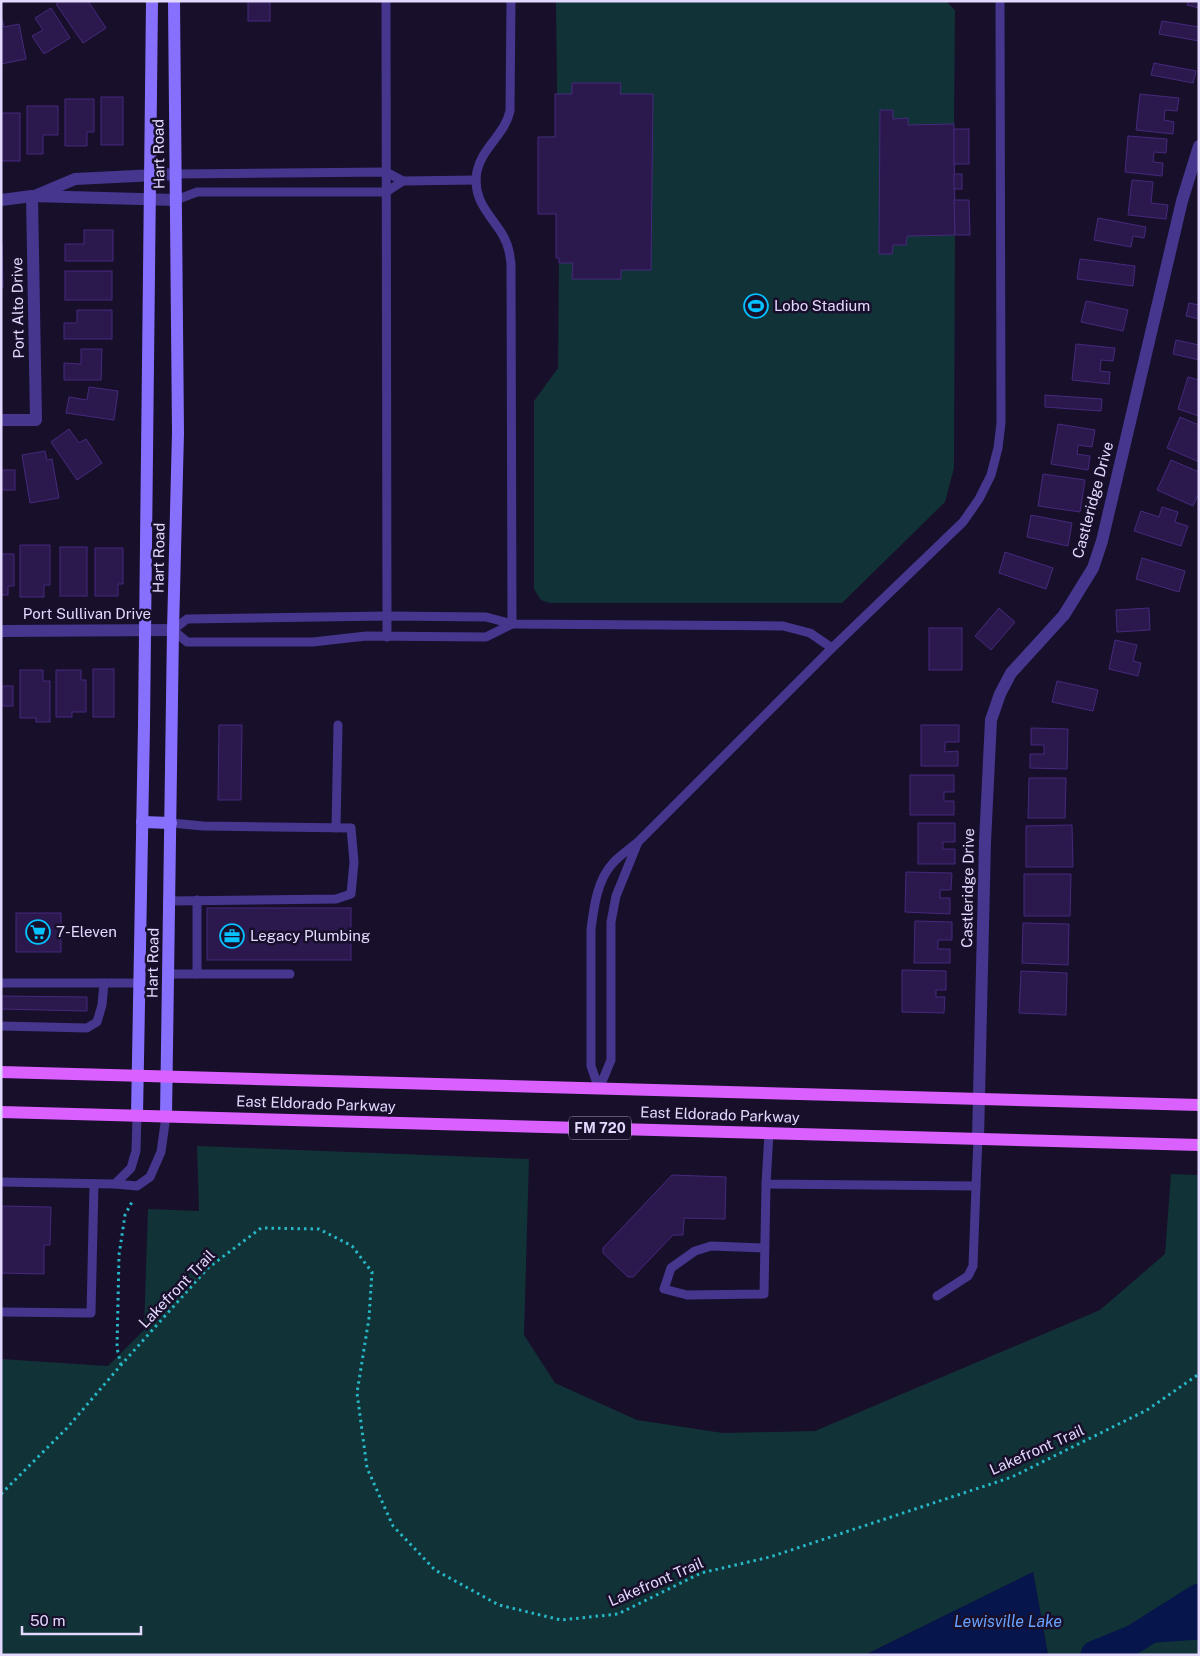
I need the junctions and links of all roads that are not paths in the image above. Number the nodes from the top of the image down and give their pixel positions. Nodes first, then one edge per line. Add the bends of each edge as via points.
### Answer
1 (152, 1) edge
2 (174, 1) edge
3 (386, 1) edge
4 (511, 1) edge
5 (1000, 1) edge
6 (1199, 146) edge
7 (386, 172) junction
8 (176, 174) junction
9 (149, 175) junction
10 (476, 180) junction
11 (403, 181) junction
12 (386, 192) junction
13 (32, 196) junction
14 (1, 200) edge
15 (149, 200) junction
16 (176, 200) junction
17 (1, 420) edge
18 (387, 616) junction
19 (512, 624) junction
20 (173, 630) junction
21 (1, 631) edge
22 (145, 631) junction
23 (387, 637) junction
24 (832, 648) junction
25 (338, 725) dead end
26 (142, 822) junction
27 (171, 822) junction
28 (336, 828) junction
29 (638, 842) junction
30 (198, 900) junction
31 (170, 901) junction
32 (169, 974) junction
33 (197, 974) junction
34 (290, 974) dead end
35 (1, 983) edge
36 (104, 983) junction
37 (138, 983) junction
38 (1, 1026) edge
39 (1, 1072) edge
40 (136, 1076) junction
41 (167, 1076) junction
42 (599, 1089) junction
43 (980, 1099) junction
44 (1199, 1105) edge
45 (1, 1112) edge
46 (137, 1115) junction
47 (166, 1116) junction
48 (769, 1133) junction
49 (978, 1138) junction
50 (1199, 1145) edge
51 (1, 1182) edge
52 (94, 1184) junction
53 (115, 1184) junction
54 (766, 1184) junction
55 (976, 1186) junction
56 (765, 1248) junction
57 (936, 1296) dead end
58 (1, 1312) edge

1 - 9 street, Hart Road
2 - 8 street, Hart Road
3 - 7 lane
4 - 10 lane via 510,111 506,125 479,164
5 - 24 lane via 1001,423 995,462 979,499 963,522
6 - 43 street, Castleridge Drive via 1182,201 1093,568 1064,615 1011,673 991,720
7 - 8 lane
7 - 11 lane
7 - 12 lane
8 - 9 street
8 - 16 street, Hart Road
9 - 13 street via 75,179
9 - 15 street, Hart Road
10 - 11 lane
10 - 19 lane via 482,205 504,238 511,263
11 - 12 lane
12 - 16 lane via 197,192
12 - 18 lane
13 - 14 street
13 - 15 street
13 - 17 street, Port Alto Drive via 36,420
15 - 16 street
15 - 22 street, Hart Road
16 - 20 street, Hart Road via 178,433
18 - 19 lane via 486,616
18 - 20 lane via 187,619
18 - 23 lane
19 - 23 lane via 486,637
19 - 24 lane via 783,626 810,633
20 - 22 street, Port Sullivan Drive
20 - 23 lane via 187,642 313,642
20 - 27 street, Hart Road
21 - 22 street, Port Sullivan Drive
22 - 26 street, Hart Road
24 - 29 lane
25 - 28 lane
26 - 27 street
26 - 37 street, Hart Road
27 - 28 lane via 203,826
27 - 31 street, Hart Road
28 - 30 lane via 351,828 354,862 351,894 336,899
29 - 42 lane via 616,896 611,922 611,1060
29 - 42 lane via 613,863 605,875 594,909 591,929 591,1066
30 - 31 lane
30 - 33 lane
31 - 32 street, Hart Road
32 - 33 lane
32 - 41 street, Hart Road
33 - 34 lane
35 - 36 lane
36 - 37 lane
36 - 38 lane via 97,1022 87,1028
37 - 40 street, Hart Road
39 - 40 main road, East Eldorado Parkway
40 - 41 main road, East Eldorado Parkway
40 - 46 street, Hart Road
41 - 42 main road, East Eldorado Parkway
41 - 47 street, Hart Road
42 - 43 main road, East Eldorado Parkway
43 - 44 main road, East Eldorado Parkway
43 - 49 street, Castleridge Drive
45 - 46 main road, East Eldorado Parkway / FM 720
46 - 47 main road, East Eldorado Parkway / FM 720
46 - 53 lane via 136,1151 131,1168
47 - 48 main road, East Eldorado Parkway / FM 720
47 - 53 lane via 161,1152 150,1177 137,1186
48 - 49 main road, East Eldorado Parkway / FM 720
48 - 54 lane
49 - 50 main road, East Eldorado Parkway / FM 720
49 - 55 lane
51 - 52 lane
52 - 53 lane
52 - 58 lane via 91,1313
54 - 55 lane
54 - 56 lane
55 - 57 lane via 973,1266 968,1276
56 - 56 lane via 764,1294 687,1295 664,1288 671,1268 695,1251 711,1246

